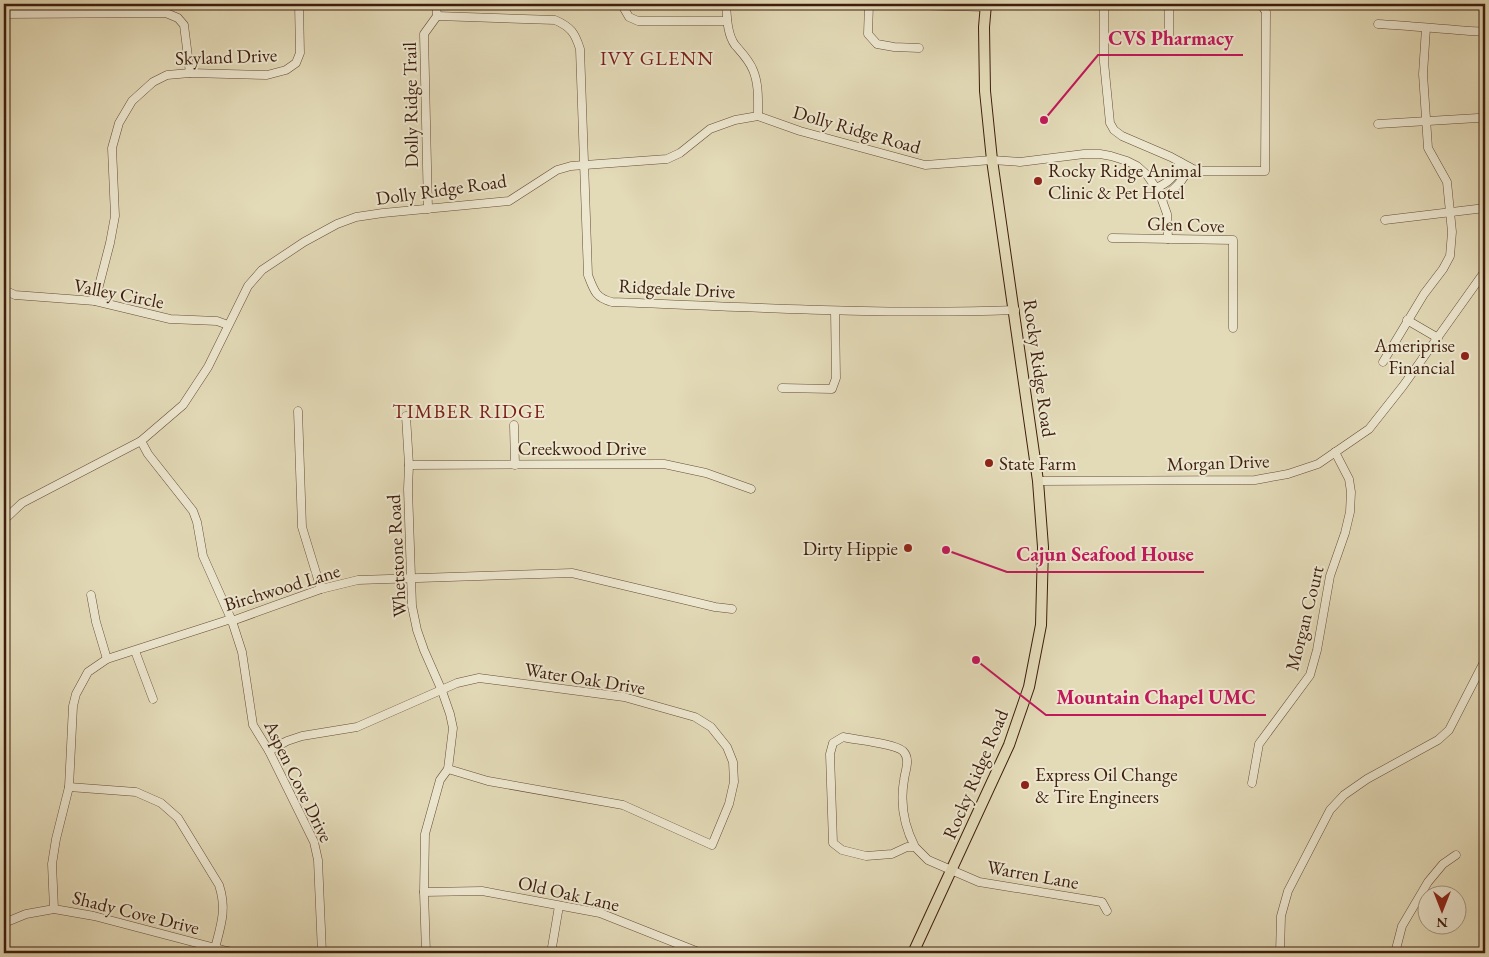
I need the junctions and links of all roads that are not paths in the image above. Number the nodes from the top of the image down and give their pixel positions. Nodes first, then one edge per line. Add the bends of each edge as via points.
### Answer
1 (299, 4) edge
2 (436, 4) edge
3 (726, 4) edge
4 (871, 4) edge
5 (1104, 4) edge
6 (1169, 4) edge
7 (1261, 4) edge
8 (622, 5) dead end
9 (986, 5) edge
10 (4, 14) edge
11 (437, 16) junction
12 (727, 21) junction
13 (1378, 24) dead end
14 (1426, 28) junction
15 (1485, 32) edge
16 (1169, 38) dead end
17 (918, 48) dead end
18 (190, 73) junction
19 (758, 116) junction
20 (1478, 118) dead end
21 (1426, 121) junction
22 (1378, 124) dead end
23 (992, 160) junction
24 (1180, 162) junction
25 (585, 165) junction
26 (1189, 167) junction
27 (1156, 188) junction
28 (1162, 199) junction
29 (1485, 208) edge
30 (428, 209) junction
31 (1450, 212) junction
32 (1384, 220) dead end
33 (1112, 238) dead end
34 (1168, 239) junction
35 (1485, 271) edge
36 (4, 290) edge
37 (95, 301) junction
38 (1015, 310) junction
39 (835, 311) junction
40 (1407, 320) junction
41 (228, 325) junction
42 (1233, 328) dead end
43 (1438, 338) junction
44 (1383, 362) dead end
45 (782, 388) dead end
46 (298, 411) dead end
47 (406, 416) dead end
48 (514, 425) dead end
49 (141, 440) junction
50 (1335, 452) junction
51 (515, 464) junction
52 (409, 465) junction
53 (1038, 480) junction
54 (751, 489) dead end
55 (4, 520) edge
56 (411, 580) junction
57 (321, 589) junction
58 (91, 594) dead end
59 (732, 608) dead end
60 (232, 620) junction
61 (135, 651) junction
62 (107, 659) junction
63 (1485, 660) edge
64 (1482, 675) edge
65 (442, 691) junction
66 (153, 699) dead end
67 (269, 751) junction
68 (448, 769) junction
69 (1252, 782) dead end
70 (69, 787) junction
71 (915, 847) junction
72 (1456, 855) dead end
73 (952, 869) junction
74 (424, 892) junction
75 (559, 906) junction
76 (54, 908) junction
77 (1107, 911) dead end
78 (4, 923) edge
79 (215, 948) junction
80 (322, 952) edge
81 (426, 953) edge
82 (551, 953) edge
83 (701, 953) edge
84 (913, 953) edge
85 (1280, 953) edge
86 (1395, 953) edge

1 - 18 street, Skyland Drive via 300,53 296,63 286,70 267,75
2 - 11 street
3 - 12 street
4 - 9 street
4 - 17 street via 868,34 877,44
5 - 24 street via 1104,62 1110,123 1122,136
6 - 16 street
7 - 26 street via 1266,12 1265,171 1202,171
8 - 12 street via 630,17 638,21
9 - 23 main road, Rocky Ridge Road via 985,91
10 - 18 street via 166,13 184,25
11 - 25 street, Ridgedale Drive via 555,20 566,25 575,35 580,49
11 - 30 street, Dolly Ridge Trail via 424,34
12 - 19 street via 734,43 754,70
13 - 14 street
14 - 15 street
14 - 21 street via 1423,74
18 - 37 street, Skyland Drive via 167,75 153,82 132,101 120,123 112,148 115,216
19 - 23 street, Dolly Ridge Road via 800,131 925,165
19 - 25 street, Dolly Ridge Road via 710,129 680,153 667,159
20 - 21 street
21 - 22 street
21 - 31 street via 1428,148 1447,182
23 - 27 street, Dolly Ridge Road via 1020,162 1084,154 1105,155 1128,160 1147,175
23 - 38 main road, Rocky Ridge Road
24 - 26 street
24 - 27 street via 1167,183
25 - 30 street, Dolly Ridge Road via 557,170 509,201
25 - 39 street, Ridgedale Drive via 588,276 594,292 603,300
26 - 28 street via 1180,184
27 - 28 street, Dolly Ridge Road
28 - 34 street, Dolly Ridge Road via 1167,214
29 - 31 street
30 - 41 street, Dolly Ridge Road via 356,218 337,224 304,242 262,270 248,286
31 - 32 street
31 - 40 street via 1450,256
33 - 34 street, Glen Cove
34 - 42 street, Glen Cove via 1233,240
35 - 43 street, Morgan Drive
36 - 37 street, Valley Circle via 15,296
37 - 41 street, Valley Circle via 170,320 217,321
38 - 39 street, Ridgedale Drive via 953,313
38 - 53 main road, Rocky Ridge Road
39 - 45 street via 836,378 832,389
40 - 43 street
40 - 44 street
41 - 49 street, Dolly Ridge Road via 208,366 183,405
43 - 50 street, Morgan Drive via 1369,429
46 - 57 street via 302,527
47 - 52 street, Whetstone Road
48 - 51 street
49 - 55 street, Dolly Ridge Road via 22,503
49 - 60 street, Aspen Cove Drive via 148,454 193,511 204,556
50 - 53 street, Morgan Drive via 1318,464 1255,480
50 - 69 street, Morgan Court via 1352,492 1345,533 1330,576 1317,650 1310,675 1259,744
51 - 52 street, Creekwood Drive
51 - 54 street, Creekwood Drive via 664,464 706,473
52 - 56 street, Whetstone Road
53 - 73 main road, Rocky Ridge Road via 1043,547 1040,625 1029,687 1007,751
56 - 57 street, Birchwood Lane via 358,580
56 - 59 street, Birchwood Lane via 572,574 715,607
56 - 65 street, Whetstone Road via 417,630
57 - 60 street, Birchwood Lane
58 - 62 street
60 - 61 street, Birchwood Lane
60 - 67 street, Aspen Cove Drive via 242,652 253,725
61 - 62 street, Birchwood Lane
61 - 66 street
62 - 70 street, Birchwood Lane via 88,672 76,694
63 - 64 street
64 - 85 street via 1444,735 1367,779 1330,810 1288,891 1281,916
65 - 67 street, Water Oak Drive via 357,727 302,736
65 - 68 street, Whetstone Road via 453,728
65 - 68 street, Water Oak Drive via 478,678 624,697 694,717 711,727 727,746 733,762 734,782 730,804 712,845 624,805 488,781
67 - 80 street, Aspen Cove Drive via 314,842 318,860
68 - 74 street, Whetstone Road via 440,780 425,834
70 - 76 street, Birchwood Lane via 52,864
70 - 79 street via 136,792 161,803 178,818 222,895 223,917
71 - 71 street via 908,834 903,806 908,762 904,752 894,746 843,737 833,743 830,754 833,843 842,850 866,856 892,854
71 - 73 street via 928,860
72 - 86 street via 1443,864 1428,882 1402,926
73 - 77 street, Warren Lane via 979,882 1102,902
73 - 84 main road, Rocky Ridge Road
74 - 75 street, Old Oak Lane via 482,891
74 - 81 street, Whetstone Road
75 - 82 street
75 - 83 street, Old Oak Lane via 600,913
76 - 78 street, Shady Cove Drive
76 - 79 street, Shady Cove Drive
79 - 80 street, Shady Cove Drive via 241,953

